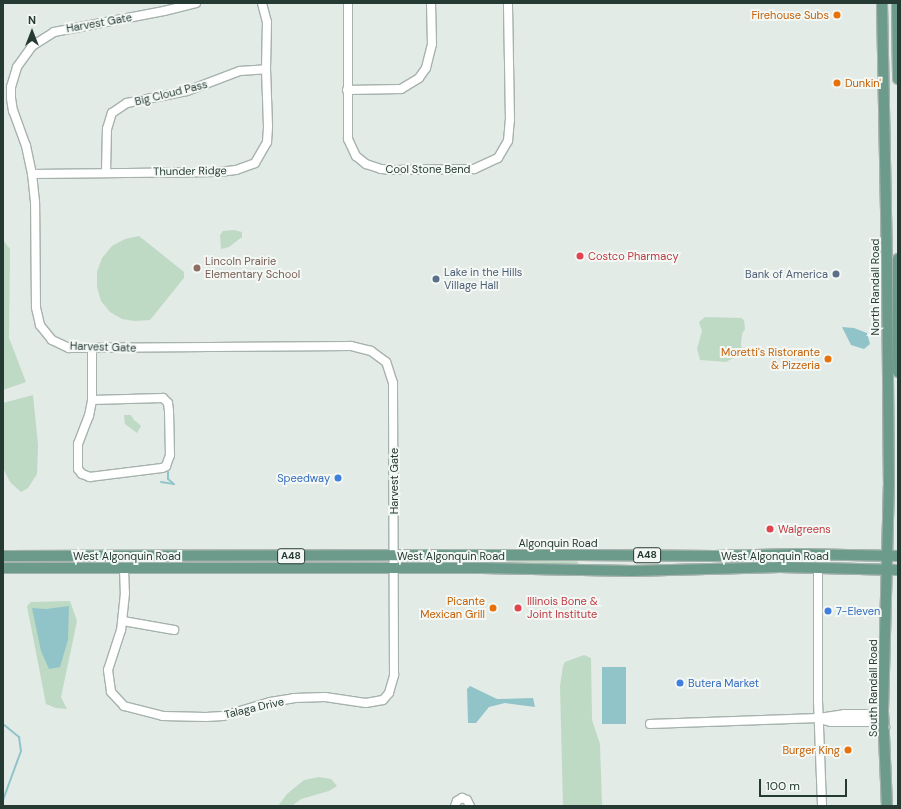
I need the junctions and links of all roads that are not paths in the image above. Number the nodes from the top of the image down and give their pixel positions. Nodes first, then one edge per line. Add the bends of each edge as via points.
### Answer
1 (196, 3) edge
2 (262, 3) edge
3 (348, 3) edge
4 (431, 3) edge
5 (508, 3) edge
6 (882, 3) edge
7 (897, 3) edge
8 (266, 69) junction
9 (898, 79) edge
10 (347, 90) junction
11 (106, 172) junction
12 (32, 174) junction
13 (898, 259) edge
14 (92, 348) junction
15 (898, 372) edge
16 (92, 400) junction
17 (3, 556) edge
18 (395, 556) junction
19 (888, 556) junction
20 (898, 556) edge
21 (3, 568) edge
22 (124, 568) junction
23 (395, 568) junction
24 (818, 568) junction
25 (888, 570) junction
26 (898, 570) edge
27 (123, 621) junction
28 (174, 630) dead end
29 (883, 711) junction
30 (819, 718) junction
31 (650, 724) dead end
32 (885, 727) junction
33 (455, 806) edge
34 (470, 806) edge
35 (822, 806) edge
36 (887, 806) edge

1 - 12 street, Harvest Gate via 164,12 64,29 37,41 26,52 13,76 11,98
2 - 8 street, Thunder Ridge via 267,22
3 - 10 street, Cool Stone Bend
4 - 10 street via 432,44 426,68 419,78 401,89
5 - 10 street, Cool Stone Bend via 508,141 498,158 490,164 474,169 394,170 366,164 356,156 348,139
6 - 19 main road, North Randall Road via 887,262
7 - 9 main road
8 - 11 street, Big Cloud Pass via 240,71 187,91 127,104 112,113 107,129
8 - 11 street, Thunder Ridge via 267,142 255,162 236,170 219,172
11 - 12 street, Thunder Ridge
12 - 14 street, Harvest Gate via 35,202 36,307 40,325 52,340 69,348
13 - 15 main road, North Randall Road
14 - 16 street
14 - 18 street, Harvest Gate via 351,346 362,347 378,356 386,362 393,383
16 - 16 street via 78,444 78,469 82,474 90,477 106,476 166,466 170,455 169,411 168,403 163,398
17 - 18 main road, Algonquin Road / A48
18 - 19 main road, Algonquin Road / A48
18 - 23 street, Talaga Drive
19 - 20 main road, Algonquin Road / A48
19 - 25 main road, North Randall Road
21 - 22 main road, West Algonquin Road / A48
22 - 23 main road, West Algonquin Road / A48
22 - 27 street, Talaga Drive
23 - 24 main road, West Algonquin Road / A48 via 632,571
23 - 27 street, Talaga Drive via 394,675 389,693 383,700 366,703 325,697 294,698 270,702 223,716 195,718 163,716 124,706 111,692 108,670
24 - 25 main road, West Algonquin Road / A48
24 - 30 street
25 - 26 main road, West Algonquin Road / A48
25 - 29 main road, South Randall Road
27 - 28 street
29 - 30 street via 874,714 844,714
29 - 32 main road, South Randall Road
30 - 31 street
30 - 32 street via 831,722 871,722 883,724
30 - 35 street
32 - 36 main road, South Randall Road
33 - 34 street via 456,801 462,798 467,800

